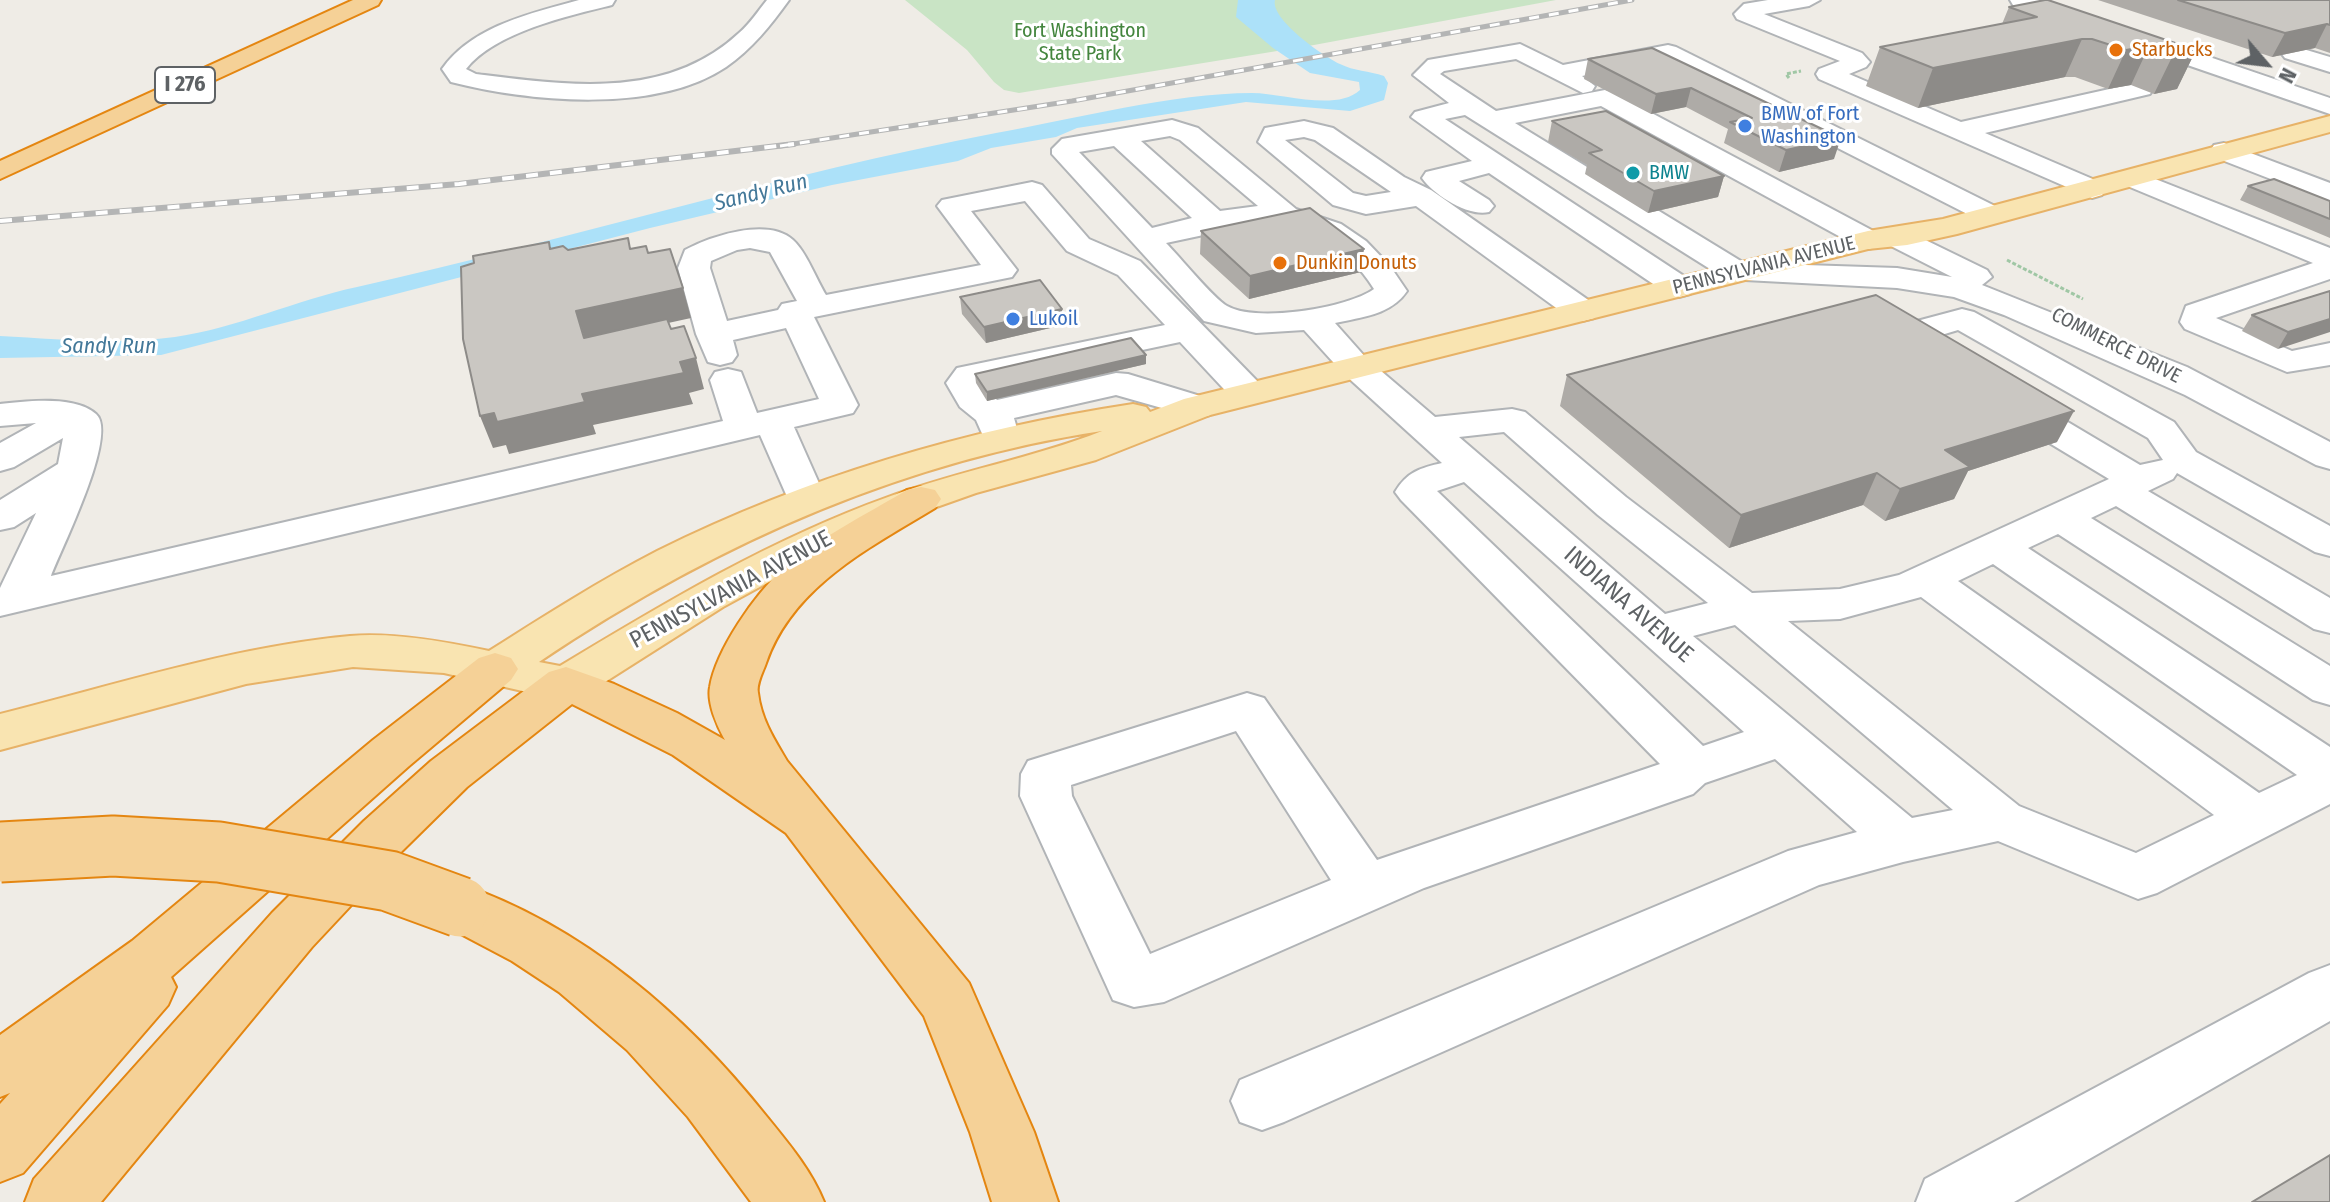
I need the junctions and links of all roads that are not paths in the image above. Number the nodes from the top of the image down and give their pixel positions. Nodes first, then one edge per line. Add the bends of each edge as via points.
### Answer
1 (326, 0) edge
2 (370, 0) edge
3 (604, 0) edge
4 (778, 0) edge
5 (1809, 0) edge
6 (2034, 8) edge
7 (2139, 20) dead end
8 (2102, 28) junction
9 (1635, 35) dead end
10 (1549, 46) dead end
11 (1520, 51) junction
12 (1668, 52) junction
13 (2293, 53) edge
14 (2330, 65) edge
15 (2214, 66) junction
16 (1559, 73) junction
17 (2330, 79) edge
18 (2180, 80) edge
19 (2284, 90) junction
20 (1605, 98) junction
21 (2330, 106) edge
22 (1480, 113) junction
23 (2330, 124) edge
24 (1957, 131) junction
25 (1119, 136) junction
26 (0, 146) edge
27 (2224, 151) junction
28 (1494, 164) junction
29 (0, 171) edge
30 (2135, 179) junction
31 (2092, 189) junction
32 (2330, 193) edge
33 (1421, 196) dead end
34 (1284, 213) junction
35 (1991, 215) junction
36 (1214, 222) junction
37 (1148, 238) junction
38 (1884, 239) junction
39 (2330, 259) edge
40 (2330, 268) edge
41 (1737, 272) junction
42 (1679, 287) junction
43 (1614, 303) junction
44 (806, 311) junction
45 (1582, 311) junction
46 (1313, 319) junction
47 (1188, 330) junction
48 (2330, 353) edge
49 (720, 356) junction
50 (1355, 366) junction
51 (2199, 388) junction
52 (1248, 393) junction
53 (1197, 407) junction
54 (0, 415) edge
55 (72, 417) junction
56 (758, 424) junction
57 (997, 427) junction
58 (1427, 429) junction
59 (2330, 457) edge
60 (0, 459) edge
61 (2182, 460) junction
62 (1472, 469) junction
63 (74, 471) junction
64 (2128, 485) junction
65 (806, 499) junction
66 (921, 499) junction
67 (2060, 517) junction
68 (0, 518) edge
69 (2330, 543) edge
70 (1997, 547) junction
71 (1926, 579) junction
72 (10, 600) edge
73 (1743, 608) junction
74 (2330, 618) edge
75 (1657, 631) junction
76 (495, 669) junction
77 (566, 684) junction
78 (2330, 688) edge
79 (0, 732) edge
80 (1782, 738) junction
81 (1687, 770) junction
82 (2330, 772) edge
83 (2330, 781) edge
84 (2255, 818) junction
85 (806, 820) junction
86 (2001, 820) junction
87 (1903, 841) junction
88 (0, 852) edge
89 (251, 878) junction
90 (1366, 888) junction
91 (2330, 991) edge
92 (0, 1069) edge
93 (1262, 1101) dead end
94 (0, 1151) edge
95 (58, 1202) edge
96 (791, 1202) edge
97 (1025, 1202) edge
98 (1949, 1202) edge

1 - 26 highway, I 276
2 - 29 highway, I 276
3 - 4 street via 527,21 461,59 454,69 460,77 476,81 583,94 657,87 720,63 759,29
5 - 24 street via 1745,14 1854,58 1857,65 1828,74
6 - 8 street via 2081,11
7 - 8 street
8 - 15 street
9 - 12 street
10 - 11 street
11 - 16 street, COMMERCE DRIVE
11 - 22 street via 1436,65 1425,75
12 - 16 street
12 - 35 street
13 - 14 street
15 - 18 street
15 - 19 street
15 - 24 street via 2161,71
16 - 20 street, COMMERCE DRIVE
17 - 19 street
19 - 21 street
20 - 22 street
20 - 38 street, COMMERCE DRIVE
22 - 28 street via 1424,117
22 - 41 street
23 - 27 main road, PENNSYLVANIA AVENUE
24 - 31 street
25 - 34 street via 1172,128 1189,134
25 - 36 street
25 - 37 street via 1071,145 1066,154
27 - 30 main road, PENNSYLVANIA AVENUE
27 - 32 street
28 - 42 street
28 - 43 street via 1436,178
30 - 31 main road, PENNSYLVANIA AVENUE
30 - 39 street
31 - 35 main road, PENNSYLVANIA AVENUE
33 - 45 street
34 - 36 street
34 - 46 street via 1343,237 1380,272 1391,291 1374,304
35 - 38 main road, PENNSYLVANIA AVENUE
36 - 37 street
37 - 46 street via 1216,314 1256,323
38 - 41 main road, PENNSYLVANIA AVENUE
38 - 51 street, COMMERCE DRIVE
40 - 48 street via 2198,313 2197,322 2287,362
41 - 42 main road, PENNSYLVANIA AVENUE
41 - 51 street via 1897,278 1960,288
42 - 43 main road, PENNSYLVANIA AVENUE
43 - 45 main road, PENNSYLVANIA AVENUE
44 - 47 street via 1001,270 952,206 1032,191 1078,245 1129,268
44 - 49 street
44 - 49 street via 782,246 762,239 710,248 696,257 694,268
44 - 56 street via 840,405
45 - 50 main road, PENNSYLVANIA AVENUE
46 - 50 street, INDIANA AVENUE
47 - 52 street
47 - 57 street via 970,376 964,383
49 - 56 street
50 - 52 main road, PENNSYLVANIA AVENUE
50 - 58 street, INDIANA AVENUE
51 - 59 street, COMMERCE DRIVE
52 - 53 main road, PENNSYLVANIA AVENUE
53 - 57 main road, PENNSYLVANIA AVENUE
53 - 66 main road, PENNSYLVANIA AVENUE via 1082,452
54 - 55 street via 51,410
55 - 60 street
55 - 63 street via 82,420 81,455
56 - 65 street
56 - 72 street
57 - 65 main road, PENNSYLVANIA AVENUE
58 - 62 street, INDIANA AVENUE
58 - 73 street via 1512,420
61 - 64 street
61 - 64 street via 2161,430 1962,319 1899,336
61 - 69 street
62 - 75 street, INDIANA AVENUE
62 - 81 street via 1426,479 1415,492 1684,757
63 - 68 street
63 - 72 street
64 - 67 street
64 - 74 street
65 - 76 main road, PENNSYLVANIA AVENUE via 661,567
66 - 77 main road, PENNSYLVANIA AVENUE via 776,560
66 - 85 highway via 797,580 754,633 737,672 733,689 741,725 769,774
67 - 70 street
67 - 78 street
70 - 71 street
70 - 82 street
71 - 73 street via 1840,604
71 - 84 street
73 - 75 street
73 - 86 street
75 - 80 street, INDIANA AVENUE
76 - 77 main road
76 - 79 main road via 400,652 322,654 236,670
76 - 89 highway
77 - 85 highway via 608,698 755,782
77 - 95 highway via 449,774 383,836 292,930
80 - 81 street
80 - 87 street, INDIANA AVENUE
81 - 90 street via 1675,780
83 - 84 street
84 - 86 street via 2138,877
85 - 97 highway via 948,1001
86 - 87 street
87 - 93 street via 1807,866
88 - 96 highway, bridge via 113,846 219,852 389,881 460,907 544,950 646,1028 755,1150
89 - 92 highway via 90,1006
89 - 94 highway
90 - 90 street via 1164,977 1134,982 1046,796 1046,774 1247,710
91 - 98 street

